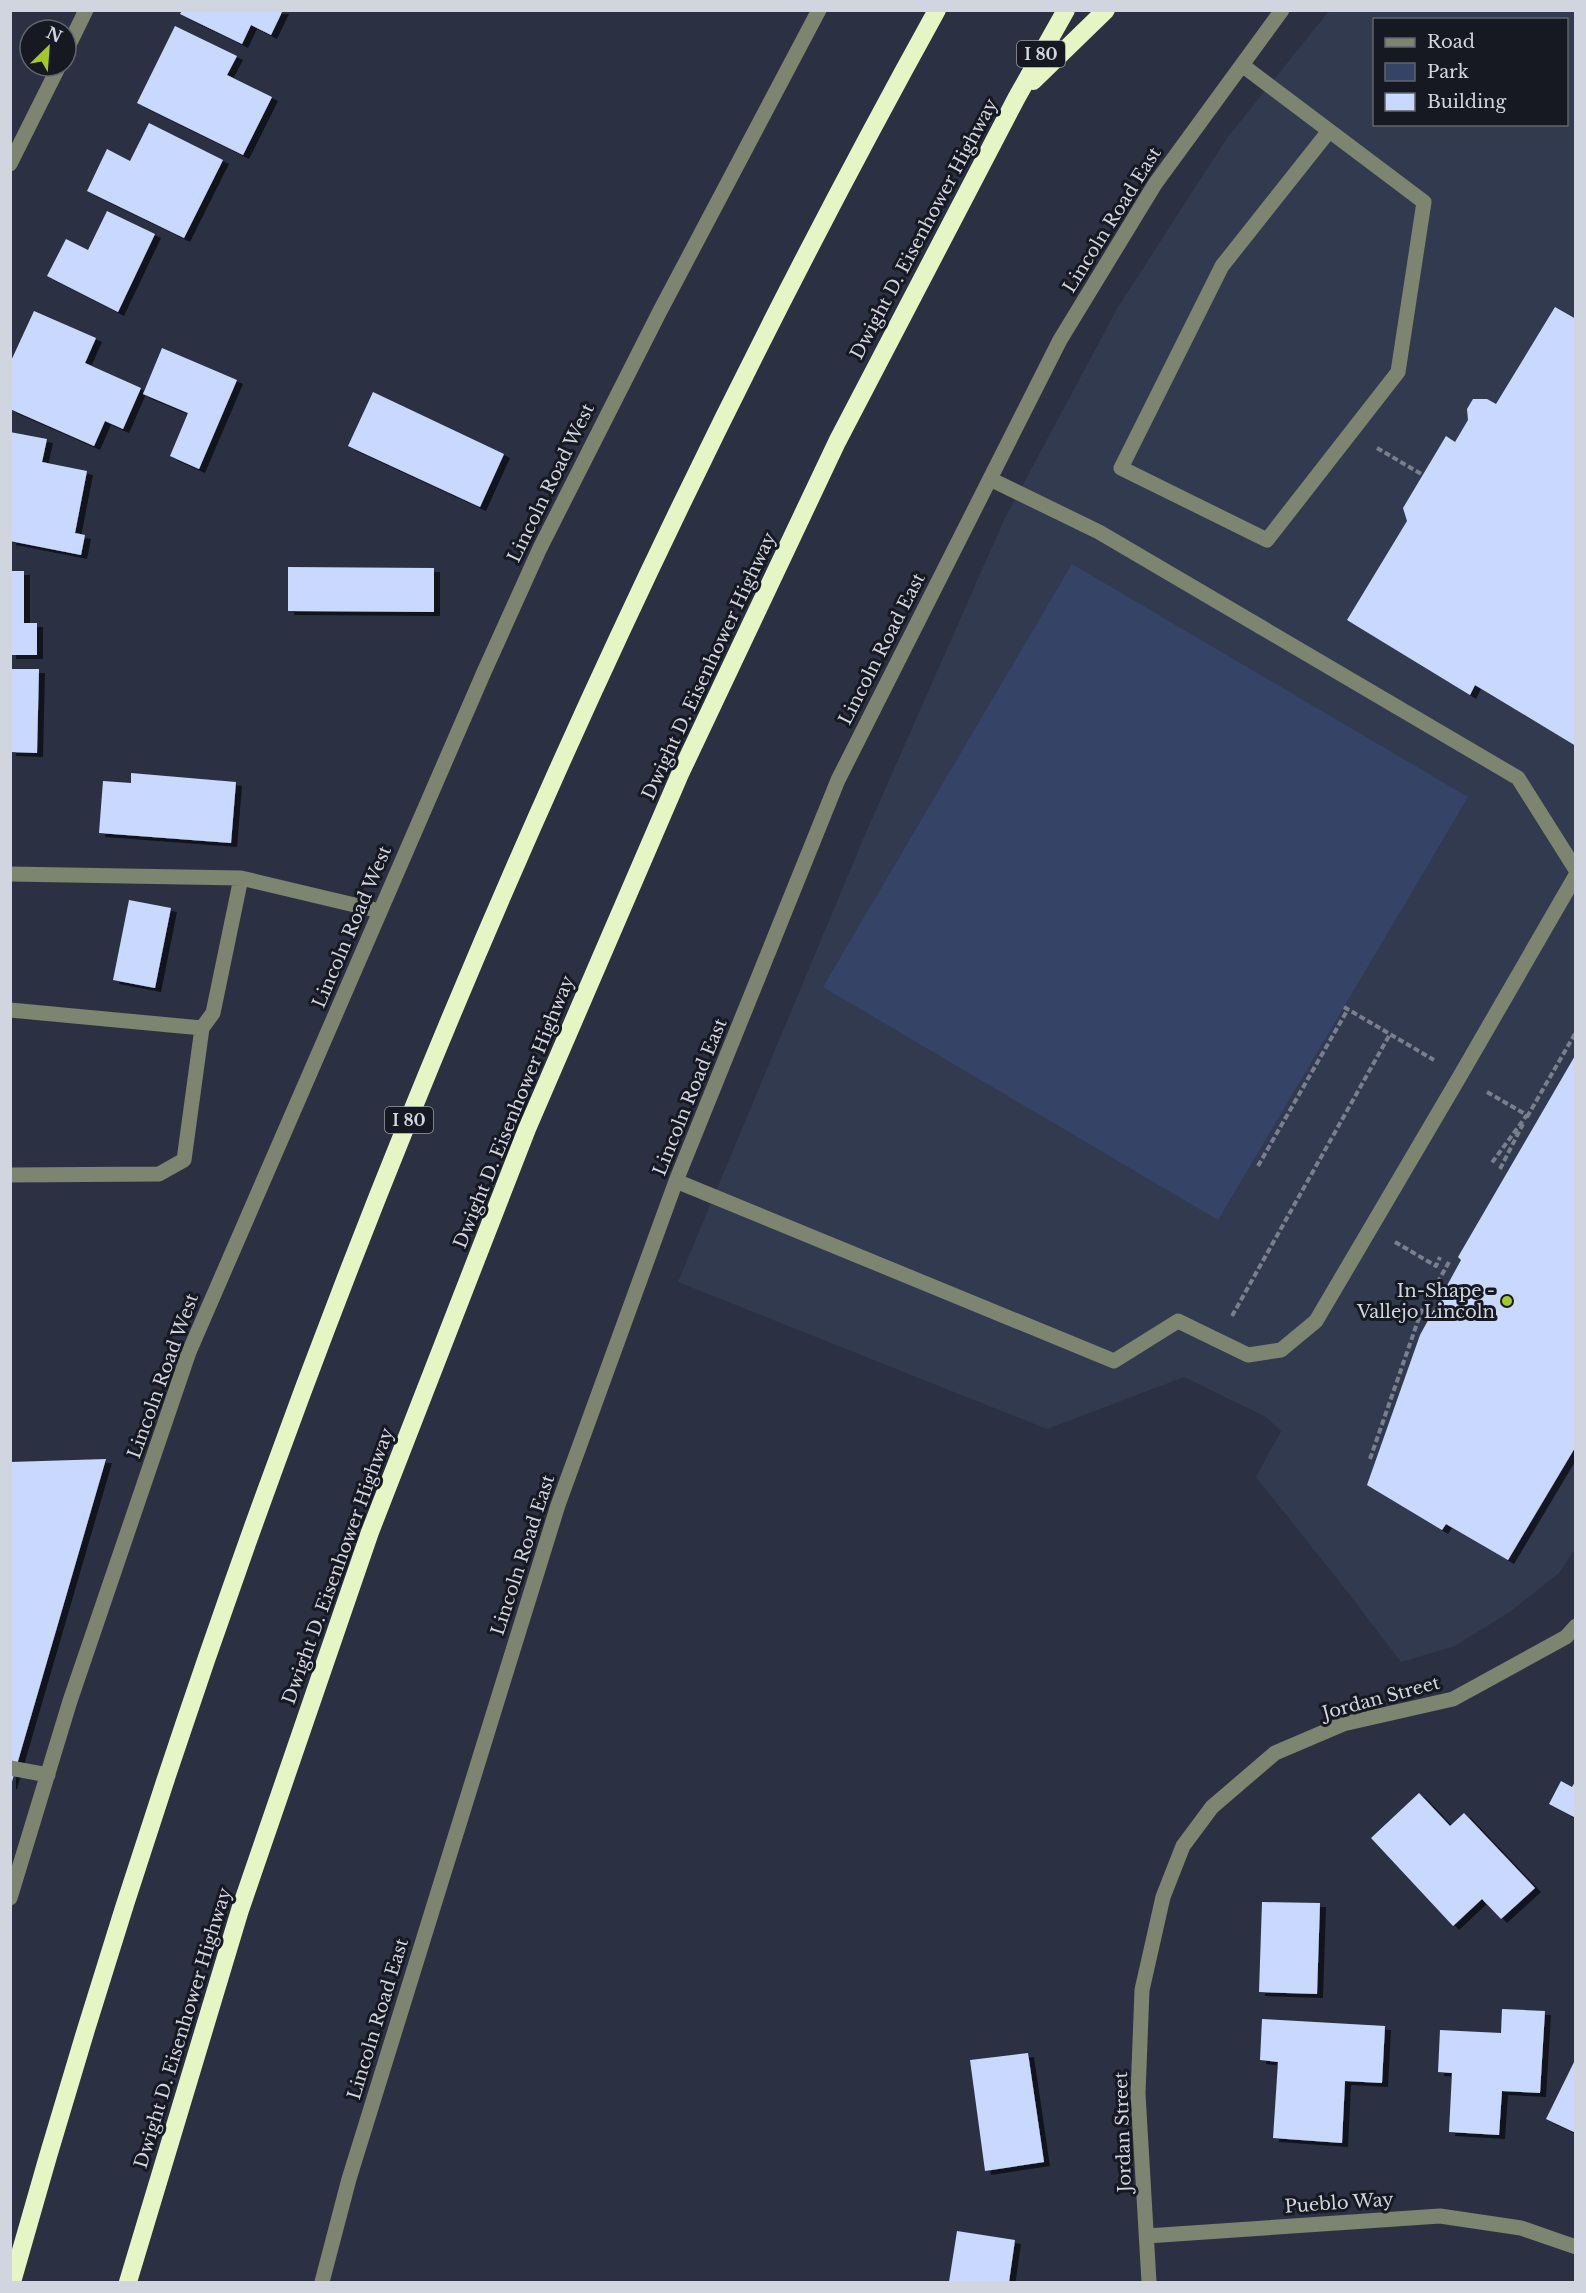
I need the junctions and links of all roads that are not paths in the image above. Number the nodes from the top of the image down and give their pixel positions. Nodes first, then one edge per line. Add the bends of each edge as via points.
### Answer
1 (86, 10) edge
2 (819, 10) edge
3 (937, 10) edge
4 (1066, 10) edge
5 (1106, 10) edge
6 (1282, 10) edge
7 (78, 26) edge
8 (1242, 65) junction
9 (53, 78) edge
10 (1017, 97) junction
11 (10, 128) edge
12 (27, 130) junction
13 (1329, 131) junction
14 (10, 164) edge
15 (990, 479) junction
16 (1575, 870) edge
17 (10, 874) edge
18 (1575, 875) edge
19 (241, 878) junction
20 (380, 911) junction
21 (10, 1010) edge
22 (202, 1028) junction
23 (10, 1175) edge
24 (676, 1181) junction
25 (1575, 1626) edge
26 (10, 1768) edge
27 (48, 1775) junction
28 (10, 1898) edge
29 (1147, 2236) junction
30 (1575, 2247) edge
31 (12, 2283) edge
32 (128, 2283) edge
33 (322, 2283) edge
34 (1149, 2283) edge

1 - 7 street
2 - 20 street, Lincoln Road West via 540,548
3 - 31 highway, I 80 via 808,252 642,587 488,927 417,1100 285,1437 218,1625 101,1979
4 - 10 highway, Dwight D. Eisenhower Highway / I 80
5 - 10 highway
6 - 8 street, Lincoln Road East
8 - 13 street
8 - 15 street, Lincoln Road East via 1155,184 1072,320
9 - 12 street
10 - 32 highway, Dwight D. Eisenhower Highway / I 80 via 837,442 680,774 527,1129 366,1543 240,1910
11 - 12 street
12 - 14 street
13 - 13 street via 1424,202 1398,372 1267,540 1121,468 1222,266
15 - 16 street via 1099,532 1518,778
15 - 24 street, Lincoln Road East via 838,780
17 - 19 street
18 - 24 street via 1316,1321 1281,1350 1248,1355 1178,1321 1114,1360
19 - 20 street
19 - 22 street via 213,1013
20 - 27 street, Lincoln Road West via 189,1352
21 - 22 street
22 - 23 street via 184,1160 159,1174
24 - 33 street, Lincoln Road East via 558,1504 352,2168
25 - 29 street, Jordan Street via 1566,1637 1453,1699 1343,1724 1275,1753 1212,1807 1183,1846 1163,1897 1142,1990 1138,2094
26 - 27 street
27 - 28 street, Lincoln Road West
29 - 30 street, Pueblo Way via 1440,2216 1521,2228
29 - 34 street

